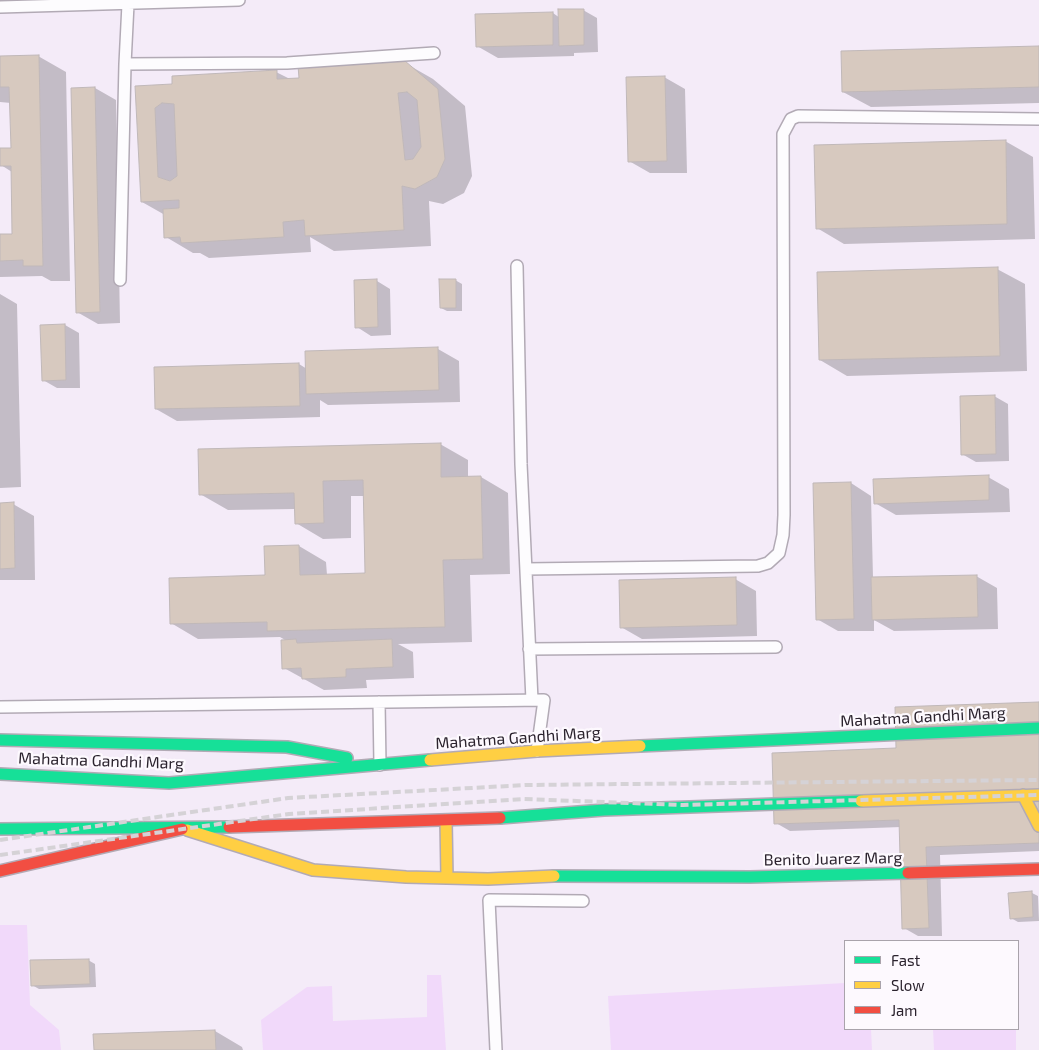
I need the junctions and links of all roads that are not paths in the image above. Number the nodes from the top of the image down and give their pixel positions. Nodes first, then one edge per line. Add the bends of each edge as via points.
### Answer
1 (239, 0) edge
2 (128, 4) junction
3 (0, 7) edge
4 (434, 53) dead end
5 (125, 64) junction
6 (1038, 118) edge
7 (517, 266) dead end
8 (120, 280) dead end
9 (526, 569) junction
10 (776, 647) dead end
11 (529, 649) junction
12 (532, 700) junction
13 (379, 702) junction
14 (0, 707) edge
15 (1039, 728) edge
16 (0, 740) edge
17 (537, 751) junction
18 (380, 765) junction
19 (0, 774) edge
20 (1039, 795) edge
21 (1022, 796) junction
22 (446, 820) junction
23 (1039, 826) edge
24 (0, 829) edge
25 (182, 829) junction
26 (1039, 869) edge
27 (0, 870) edge
28 (447, 878) junction
29 (583, 902) dead end
30 (496, 1050) edge

1 - 2 lane
2 - 3 lane
2 - 5 lane
4 - 5 lane via 287,63
5 - 8 lane
6 - 9 lane via 798,116 790,119 783,134 784,515 779,554 758,566
7 - 9 lane
9 - 11 lane
10 - 11 lane
11 - 12 lane
12 - 13 lane
12 - 17 lane via 544,700
13 - 14 lane
13 - 18 lane
15 - 17 main road, Mahatma Gandhi Marg
16 - 18 main road via 286,747
17 - 18 main road, Mahatma Gandhi Marg
18 - 19 main road, Mahatma Gandhi Marg via 169,783
20 - 21 main road
21 - 22 main road via 604,810
21 - 23 main road
22 - 25 main road
22 - 28 main road
24 - 25 main road
25 - 27 main road
25 - 28 main road, Benito Juarez Marg via 313,870
26 - 28 main road, Benito Juarez Marg via 750,877
29 - 30 lane via 489,900

